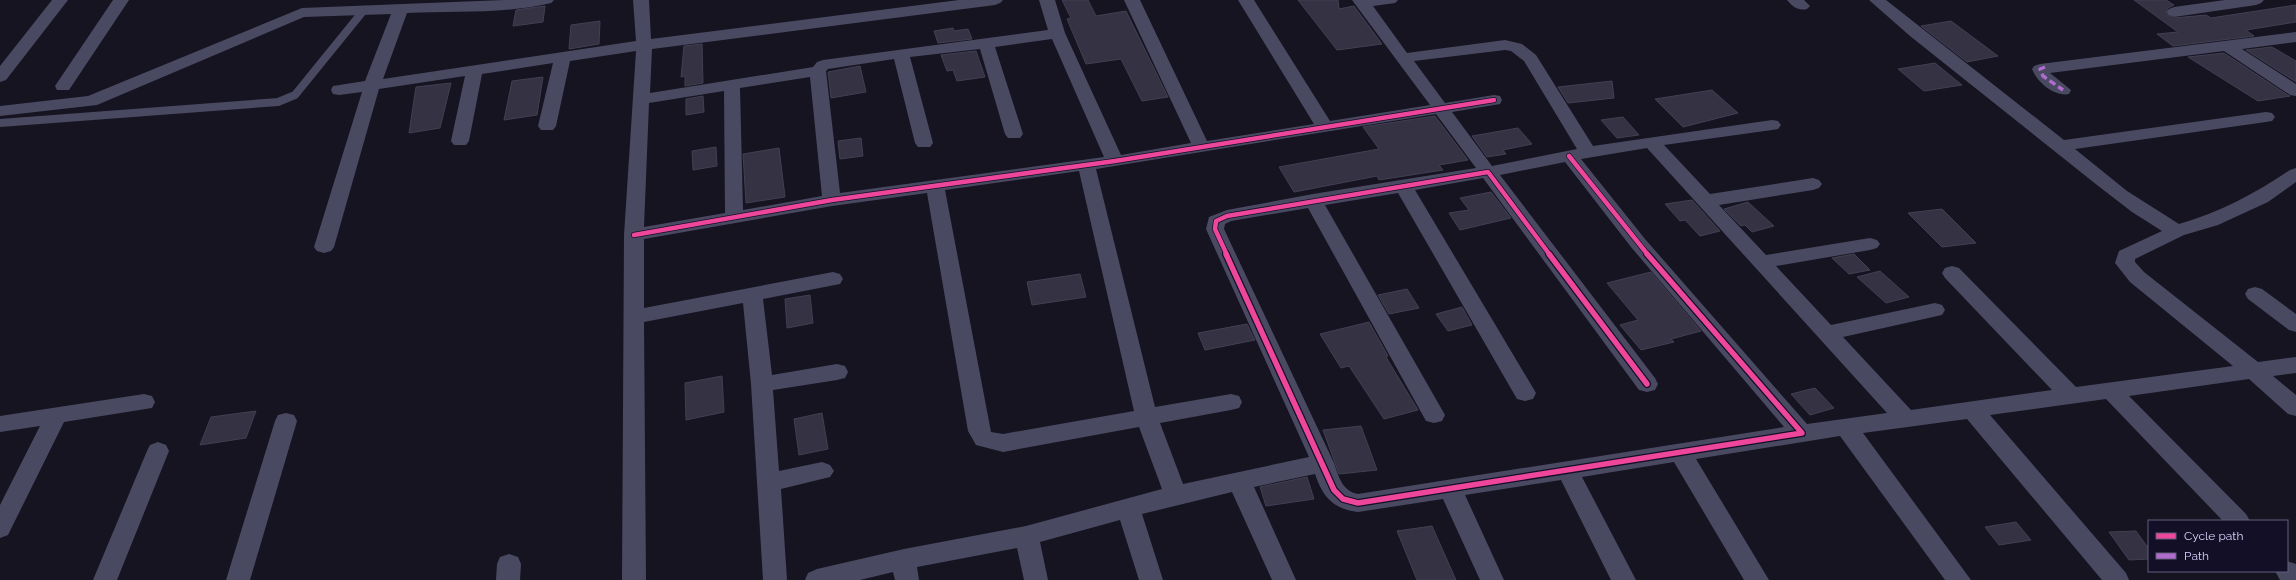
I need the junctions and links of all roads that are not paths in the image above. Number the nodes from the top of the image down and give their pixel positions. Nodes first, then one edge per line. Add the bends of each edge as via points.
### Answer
1 (60, 0) edge
2 (121, 0) edge
3 (546, 0) edge
4 (641, 0) edge
5 (995, 0) edge
6 (1047, 0) edge
7 (1132, 0) edge
8 (1246, 0) edge
9 (1390, 0) edge
10 (1877, 0) edge
11 (2256, 0) edge
12 (1361, 2) edge
13 (401, 8) junction
14 (364, 10) junction
15 (2174, 12) dead end
16 (1057, 33) junction
17 (2296, 37) edge
18 (986, 44) junction
19 (644, 46) junction
20 (2227, 46) junction
21 (901, 53) junction
22 (563, 57) junction
23 (1403, 58) junction
24 (474, 71) junction
25 (818, 71) junction
26 (0, 77) edge
27 (732, 84) junction
28 (372, 85) junction
29 (63, 86) dead end
30 (338, 90) dead end
31 (2063, 90) dead end
32 (2296, 91) edge
33 (641, 99) junction
34 (1494, 100) dead end
35 (1440, 108) junction
36 (0, 111) edge
37 (2266, 117) dead end
38 (0, 123) edge
39 (1772, 125) dead end
40 (547, 126) dead end
41 (1325, 127) junction
42 (1014, 134) dead end
43 (460, 141) dead end
44 (1651, 142) junction
45 (924, 143) dead end
46 (2060, 146) junction
47 (1202, 147) junction
48 (1578, 154) junction
49 (1115, 162) junction
50 (1086, 166) junction
51 (1488, 172) junction
52 (2296, 174) edge
53 (1813, 184) dead end
54 (936, 185) junction
55 (1403, 186) junction
56 (832, 200) junction
57 (1313, 200) junction
58 (1705, 201) junction
59 (734, 218) junction
60 (2177, 231) junction
61 (634, 235) junction
62 (1870, 244) dead end
63 (324, 247) dead end
64 (1761, 262) junction
65 (1952, 273) dead end
66 (833, 279) dead end
67 (752, 294) junction
68 (2255, 294) dead end
69 (1935, 310) dead end
70 (634, 317) junction
71 (2296, 325) edge
72 (1827, 333) junction
73 (2296, 365) edge
74 (2254, 371) junction
75 (837, 372) dead end
76 (762, 384) junction
77 (1647, 384) dead end
78 (2110, 390) junction
79 (1525, 393) dead end
80 (2071, 396) junction
81 (144, 402) dead end
82 (1231, 402) dead end
83 (2296, 408) edge
84 (1973, 410) junction
85 (57, 415) junction
86 (1434, 415) dead end
87 (1147, 418) junction
88 (1906, 419) junction
89 (286, 421) dead end
90 (0, 424) edge
91 (1846, 427) junction
92 (1802, 433) junction
93 (158, 451) dead end
94 (1680, 452) junction
95 (1323, 463) junction
96 (822, 471) dead end
97 (1568, 471) junction
98 (1240, 481) junction
99 (769, 482) junction
100 (1450, 489) junction
101 (1176, 495) junction
102 (1129, 509) junction
103 (2237, 520) edge
104 (0, 528) edge
105 (1026, 536) junction
106 (905, 570) edge
107 (2287, 572) edge
108 (105, 580) edge
109 (238, 580) edge
110 (634, 580) edge
111 (775, 580) edge
112 (818, 580) edge
113 (1036, 580) edge
114 (1151, 580) edge
115 (1284, 580) edge
116 (1492, 580) edge
117 (1624, 580) edge
118 (1757, 580) edge
119 (1959, 580) edge
120 (2117, 580) edge
121 (2295, 580) edge

1 - 26 street
2 - 29 street
3 - 13 street via 517,4
4 - 19 street
5 - 19 street
6 - 16 street
7 - 47 street
8 - 41 street
9 - 12 street
10 - 46 street
11 - 15 street
12 - 23 street
13 - 14 street
13 - 28 street
14 - 36 street via 302,13 91,101
14 - 38 lane via 295,95 289,99 278,102
16 - 18 street
16 - 49 street
17 - 20 street
18 - 21 street
18 - 42 street
19 - 22 street
19 - 33 street
20 - 31 street via 2040,69 2043,76
20 - 32 street
21 - 25 street via 827,64
21 - 45 street
22 - 24 street
22 - 40 street
23 - 35 street
23 - 48 street via 1505,45 1524,52 1530,58
24 - 28 street
24 - 43 street
25 - 27 street
25 - 56 street
27 - 33 street
27 - 59 street
28 - 30 street
28 - 63 street
33 - 61 street
34 - 35 street
35 - 41 street
35 - 51 street
37 - 46 street
39 - 44 street
41 - 47 street
44 - 48 street
44 - 58 street
46 - 60 street via 2106,185 2149,216
47 - 49 street
48 - 51 street
48 - 92 street via 1638,243
49 - 50 street
50 - 54 street
50 - 87 street
51 - 55 street
51 - 77 street
52 - 60 street via 2261,198 2211,221
53 - 58 street
54 - 56 street
54 - 87 street via 978,431 984,439 1003,443
55 - 57 street
55 - 79 street
56 - 59 street
57 - 86 street
57 - 95 street via 1227,216 1216,221 1215,229
58 - 64 street
59 - 61 street
60 - 74 street via 2133,251 2126,256 2125,263 2137,277
61 - 70 street
62 - 64 street
64 - 72 street
65 - 80 street
66 - 67 street
67 - 70 street
67 - 76 street
68 - 71 street
69 - 72 street
70 - 110 street
72 - 88 street
73 - 74 street
74 - 78 street
74 - 83 street
75 - 76 street
76 - 99 street
78 - 80 street
78 - 103 street
80 - 84 street
81 - 85 street
82 - 87 street
84 - 88 street
84 - 120 street
85 - 90 street
85 - 104 street
87 - 101 street
88 - 91 street
89 - 109 street
91 - 92 street
91 - 119 street
92 - 94 street
93 - 108 street
94 - 97 street
94 - 118 street
95 - 98 street
95 - 100 street via 1335,493 1348,502 1358,503
96 - 99 street
97 - 100 street
97 - 117 street
98 - 101 street
98 - 115 street
99 - 111 street
100 - 116 street
101 - 102 street
102 - 105 street
102 - 114 street
105 - 106 street
105 - 113 street
106 - 112 street
107 - 121 street

